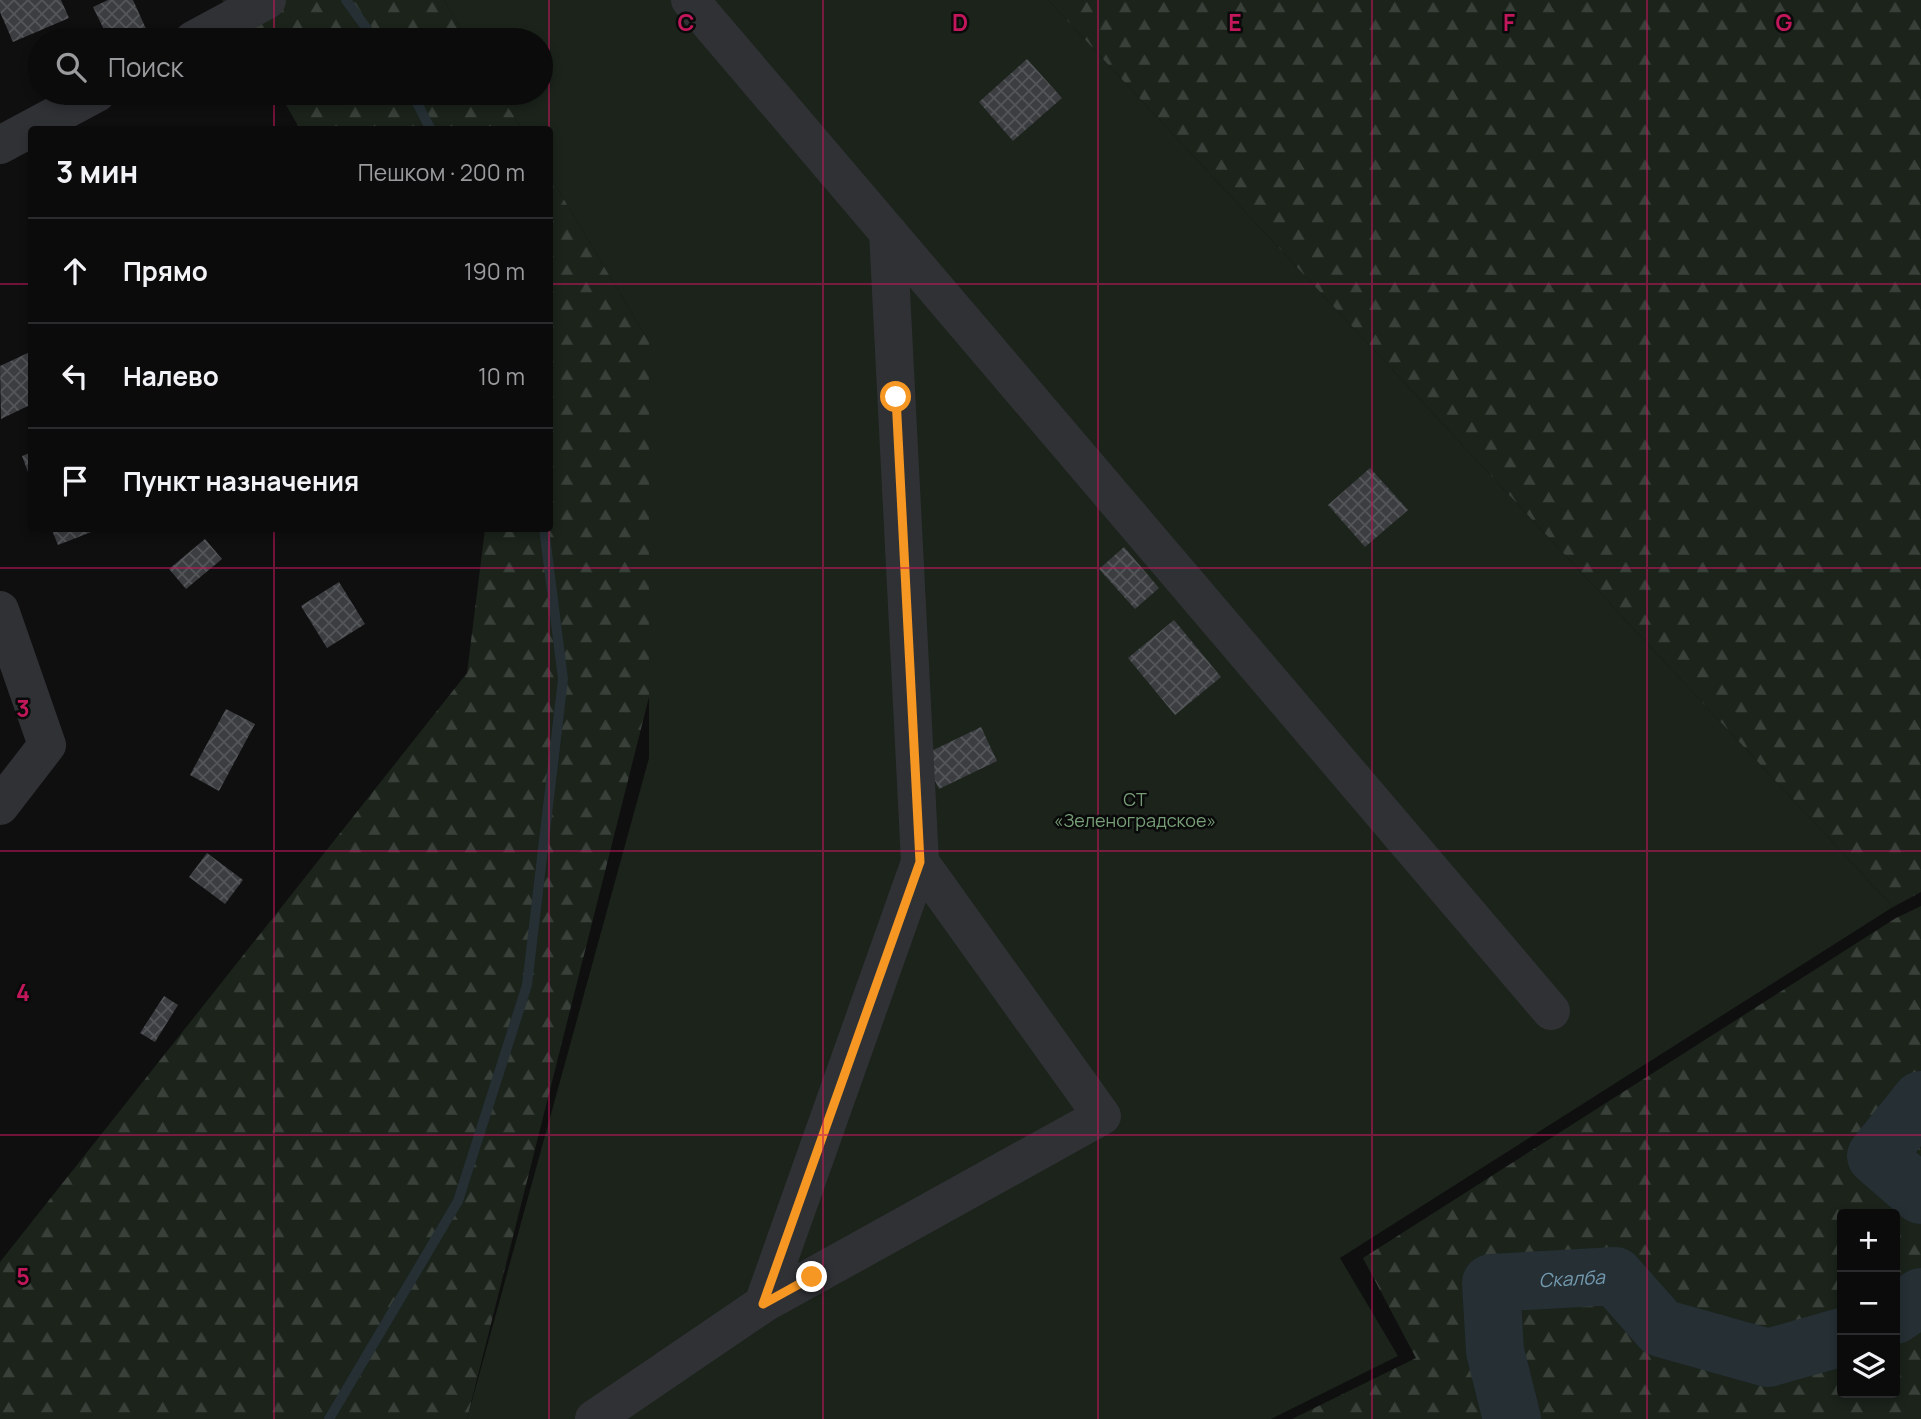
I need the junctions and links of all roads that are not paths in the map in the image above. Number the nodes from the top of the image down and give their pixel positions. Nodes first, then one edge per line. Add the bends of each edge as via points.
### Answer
1 (267, 0) edge
2 (690, 0) edge
3 (215, 28) edge
4 (75, 105) edge
5 (35, 126) edge
6 (28, 130) edge
7 (0, 145) edge
8 (888, 232) junction
9 (0, 610) edge
10 (0, 806) edge
11 (920, 862) junction
12 (1551, 1012) dead end
13 (763, 1304) junction
14 (594, 1419) edge

1 - 3 street
2 - 8 street
4 - 5 street
6 - 7 street
8 - 11 street
8 - 12 street
9 - 10 street via 47,745
11 - 13 street
11 - 13 street via 1102,1116
13 - 14 street

